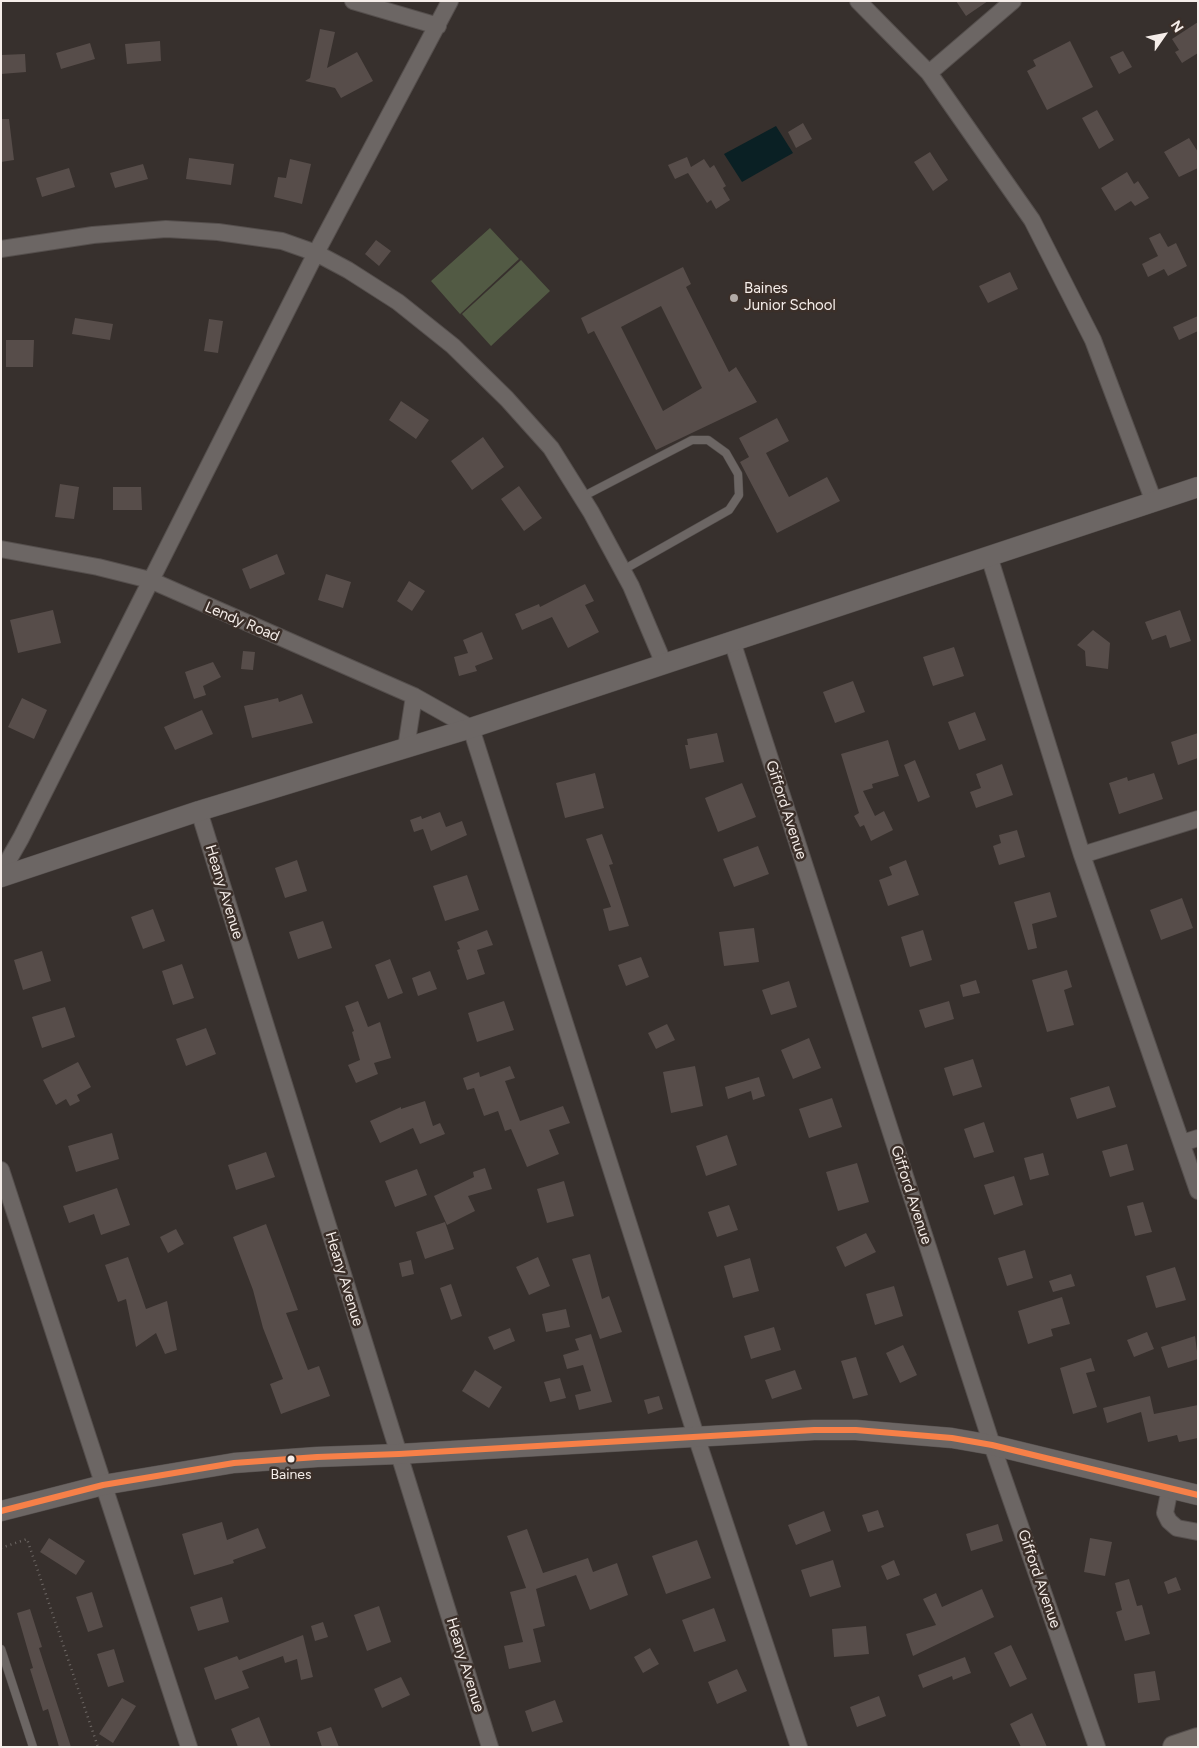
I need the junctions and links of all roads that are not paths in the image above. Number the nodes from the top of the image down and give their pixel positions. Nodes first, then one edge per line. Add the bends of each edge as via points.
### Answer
1 (353, 1) edge
2 (450, 1) edge
3 (858, 1) edge
4 (1013, 1) edge
5 (438, 26) junction
6 (929, 73) junction
7 (1, 249) edge
8 (316, 253) junction
9 (1198, 488) edge
10 (582, 497) junction
11 (1154, 502) junction
12 (1, 549) edge
13 (989, 556) junction
14 (623, 570) junction
15 (150, 580) junction
16 (732, 641) junction
17 (664, 664) junction
18 (414, 696) junction
19 (471, 728) junction
20 (406, 748) junction
21 (198, 811) junction
22 (1198, 819) edge
23 (1082, 856) junction
24 (1, 875) edge
25 (1190, 1140) edge
26 (1, 1170) edge
27 (1198, 1191) edge
28 (696, 1436) junction
29 (992, 1445) junction
30 (399, 1454) junction
31 (103, 1484) junction
32 (1170, 1488) junction
33 (1198, 1495) edge
34 (1, 1511) edge
35 (1198, 1532) edge
36 (1, 1649) edge
37 (10, 1676) junction
38 (1, 1679) edge
39 (1198, 1738) edge
40 (33, 1747) edge
41 (190, 1747) edge
42 (490, 1747) edge
43 (799, 1747) edge
44 (1097, 1747) edge
45 (1174, 1747) edge

1 - 5 street
2 - 5 street
3 - 6 street
4 - 6 street
5 - 8 street
6 - 11 street via 1032,220 1065,282 1093,340
7 - 8 street via 93,234 166,230 218,232 282,241
8 - 10 street via 398,302 453,346 508,399 551,448
8 - 15 street
9 - 11 street
10 - 14 street
10 - 14 lane via 692,440 708,440 726,453 738,474 739,495 729,510
11 - 13 street
12 - 15 street, Lendy Road
13 - 16 street
13 - 23 street
14 - 17 street
15 - 18 street, Lendy Road
15 - 24 street
16 - 17 street
16 - 29 street, Gifford Avenue
17 - 19 street
18 - 19 street, Lendy Road
18 - 20 street
19 - 20 street
19 - 28 street
20 - 21 street
21 - 24 street
21 - 30 street, Heany Avenue
22 - 23 street
23 - 25 street
25 - 27 street
26 - 31 street
28 - 29 street via 856,1430 952,1438
28 - 30 street
28 - 43 street
29 - 32 street
29 - 44 street, Gifford Avenue
30 - 31 street via 234,1463
30 - 42 street, Heany Avenue
31 - 34 street
31 - 41 street
32 - 33 street
32 - 35 street via 1165,1513 1169,1521 1177,1528
36 - 37 lane
37 - 38 lane
37 - 40 lane
39 - 45 main road

